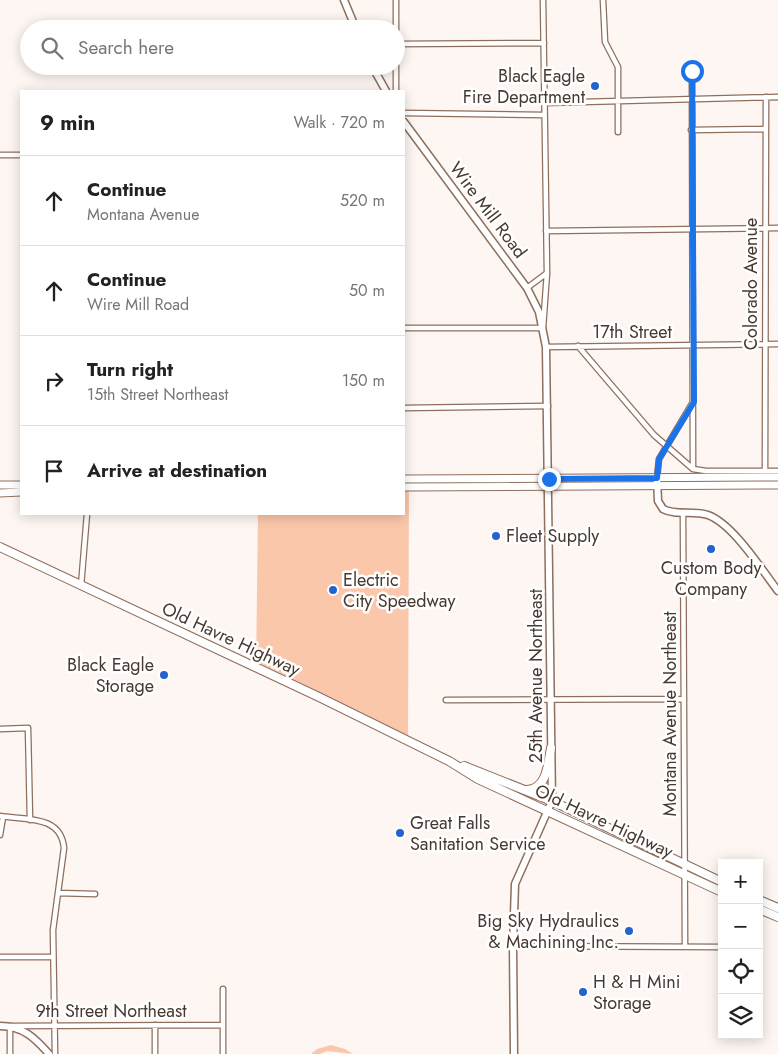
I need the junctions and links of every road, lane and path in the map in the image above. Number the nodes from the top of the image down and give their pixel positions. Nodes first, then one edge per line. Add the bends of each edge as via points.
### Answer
1 (344, 0) edge
2 (396, 0) edge
3 (543, 0) edge
4 (603, 0) edge
5 (352, 20) edge
6 (396, 20) edge
7 (544, 43) junction
8 (405, 44) edge
9 (692, 71) dead end
10 (377, 75) edge
11 (396, 75) edge
12 (385, 90) edge
13 (396, 90) edge
14 (766, 97) junction
15 (778, 97) edge
16 (692, 99) junction
17 (618, 101) junction
18 (544, 103) junction
19 (405, 113) edge
20 (544, 115) junction
21 (405, 123) edge
22 (765, 129) junction
23 (691, 130) junction
24 (618, 132) dead end
25 (20, 154) edge
26 (0, 155) edge
27 (764, 228) junction
28 (778, 228) edge
29 (691, 229) junction
30 (546, 231) junction
31 (546, 273) junction
32 (527, 288) junction
33 (542, 324) junction
34 (405, 328) edge
35 (765, 344) junction
36 (778, 344) edge
37 (578, 346) junction
38 (692, 346) junction
39 (546, 347) junction
40 (694, 402) junction
41 (548, 406) junction
42 (405, 408) edge
43 (666, 446) junction
44 (693, 469) junction
45 (766, 471) junction
46 (778, 471) edge
47 (778, 478) edge
48 (405, 479) edge
49 (549, 482) junction
50 (657, 482) junction
51 (0, 485) edge
52 (20, 485) edge
53 (778, 485) edge
54 (405, 487) edge
55 (20, 492) edge
56 (0, 493) edge
57 (683, 512) junction
58 (87, 515) edge
59 (0, 546) edge
60 (81, 586) junction
61 (778, 591) edge
62 (446, 700) dead end
63 (551, 700) junction
64 (684, 700) junction
65 (0, 729) edge
66 (552, 748) junction
67 (448, 761) junction
68 (525, 790) junction
69 (552, 801) junction
70 (549, 812) junction
71 (1, 817) edge
72 (30, 820) junction
73 (0, 835) edge
74 (684, 864) junction
75 (684, 874) junction
76 (718, 880) edge
77 (718, 890) edge
78 (58, 894) junction
79 (95, 894) dead end
80 (763, 902) edge
81 (778, 908) edge
82 (763, 910) edge
83 (778, 917) edge
84 (513, 946) junction
85 (685, 946) junction
86 (718, 947) edge
87 (53, 957) junction
88 (0, 958) edge
89 (222, 988) dead end
90 (155, 1025) junction
91 (222, 1025) junction
92 (0, 1026) edge
93 (10, 1026) junction
94 (54, 1026) junction
95 (10, 1054) edge
96 (49, 1054) edge
97 (55, 1054) edge
98 (156, 1054) edge
99 (222, 1054) edge
100 (514, 1054) edge

1 - 5 street
2 - 6 street
3 - 7 street
4 - 17 street via 603,35 618,67
7 - 8 street
7 - 18 street
9 - 16 street
10 - 12 street
11 - 13 street
14 - 15 street
14 - 16 street
14 - 22 street, Colorado Avenue
16 - 17 street
16 - 23 street
17 - 18 street
17 - 24 street
18 - 20 street
19 - 20 street
20 - 30 street
21 - 32 street, Wire Mill Road
22 - 23 street
22 - 27 street, Colorado Avenue
23 - 29 street
25 - 26 street
27 - 28 street
27 - 29 street
27 - 35 street, Colorado Avenue
29 - 30 street
29 - 38 street
30 - 31 street
31 - 32 street
31 - 33 street
32 - 33 street, Wire Mill Road
33 - 34 street
33 - 39 street, 25th Avenue Northeast
35 - 36 street, 17th Street
35 - 38 street, 17th Street
35 - 45 street, Colorado Avenue
37 - 38 street, 17th Street
37 - 39 street, 17th Street
37 - 43 street
38 - 40 street
39 - 41 street, 25th Avenue Northeast
40 - 43 street
40 - 44 street
41 - 42 street
41 - 49 street, 25th Avenue Northeast
43 - 44 street
43 - 50 street via 659,459
44 - 45 street
45 - 46 street
47 - 50 main road
48 - 49 main road
49 - 50 main road
49 - 54 main road
49 - 63 street, 25th Avenue Northeast
50 - 53 main road
50 - 57 street via 659,506 667,511
51 - 52 main road
55 - 56 main road
57 - 61 street via 703,514 720,521
57 - 64 street, Montana Avenue Northeast
58 - 60 street
59 - 60 highway, Old Havre Highway
60 - 67 highway, Old Havre Highway
62 - 63 street
63 - 64 street
63 - 66 street, 25th Avenue Northeast
64 - 74 street, Montana Avenue Northeast
65 - 72 street via 28,728
66 - 68 highway via 543,780 536,788
66 - 69 street, 25th Avenue Northeast
67 - 68 highway, Old Havre Highway
67 - 70 highway, Old Havre Highway
68 - 69 highway, Old Havre Highway
69 - 70 street, 25th Avenue Northeast
69 - 74 highway, Old Havre Highway
70 - 75 highway, Old Havre Highway
70 - 84 street, 25th Avenue Northeast via 515,884
71 - 72 street
71 - 73 street
72 - 78 street via 54,826 63,837
74 - 75 street, Montana Avenue Northeast
74 - 76 highway, Old Havre Highway
75 - 77 highway, Old Havre Highway
75 - 85 street, Montana Avenue Northeast
78 - 79 street
78 - 87 street
80 - 81 highway
82 - 83 highway
84 - 85 street
84 - 100 street, 25th Avenue Northeast
85 - 86 street
87 - 88 street
87 - 94 street
89 - 91 street
90 - 91 street, 9th Street Northeast
90 - 94 street, 9th Street Northeast
90 - 98 street
91 - 99 street
92 - 93 street, 9th Street Northeast
93 - 94 street, 9th Street Northeast
93 - 95 street
93 - 96 street via 26,1031
94 - 97 street

